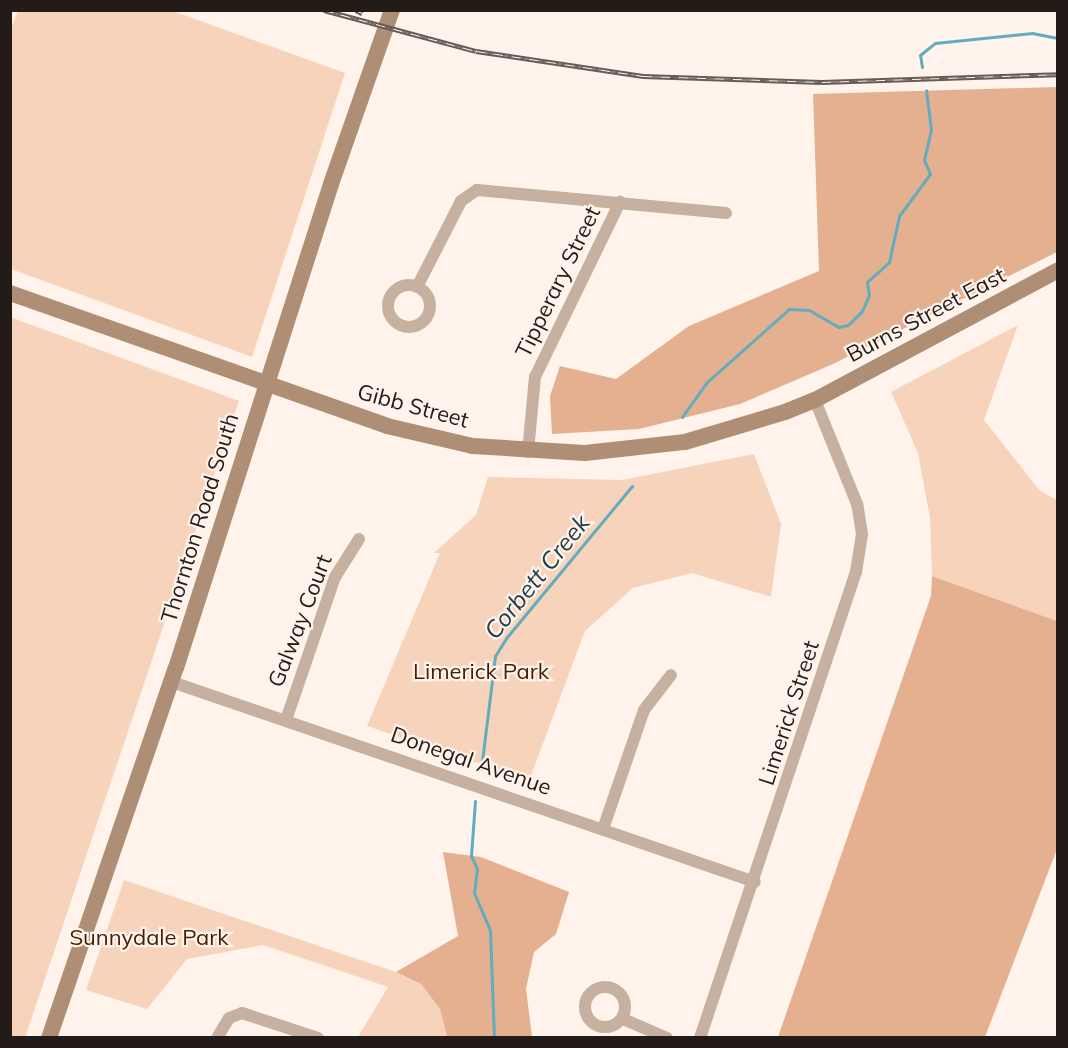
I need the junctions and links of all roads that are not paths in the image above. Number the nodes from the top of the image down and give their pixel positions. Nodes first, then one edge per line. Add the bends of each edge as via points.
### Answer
1 (392, 10) edge
2 (620, 202) junction
3 (726, 213) dead end
4 (1058, 270) edge
5 (417, 287) dead end
6 (10, 293) edge
7 (266, 383) junction
8 (815, 400) junction
9 (528, 452) junction
10 (360, 539) dead end
11 (671, 675) dead end
12 (172, 682) junction
13 (286, 720) junction
14 (603, 829) junction
15 (755, 882) junction
16 (623, 1019) dead end
17 (49, 1038) edge
18 (217, 1038) edge
19 (318, 1038) edge
20 (667, 1038) edge
21 (700, 1038) edge

1 - 7 main road, Thornton Road South
2 - 3 street
2 - 5 street via 477,190 461,201
2 - 9 street, Tipperary Street via 535,377
4 - 8 main road, Burns Street East
6 - 7 main road, Gibb Street
7 - 9 main road, Gibb Street via 416,434
7 - 12 main road, Thornton Road South
8 - 9 main road, Gibb Street via 742,427 676,444 585,453
8 - 15 street, Limerick Street via 857,504 862,534 846,608
10 - 13 street, Galway Court via 335,577
11 - 14 street via 644,710
12 - 13 street, Donegal Avenue
12 - 17 main road, Thornton Road South
13 - 14 street, Donegal Avenue
14 - 15 street, Donegal Avenue
15 - 21 street, Limerick Street
16 - 20 street
18 - 19 street via 229,1018 242,1013

